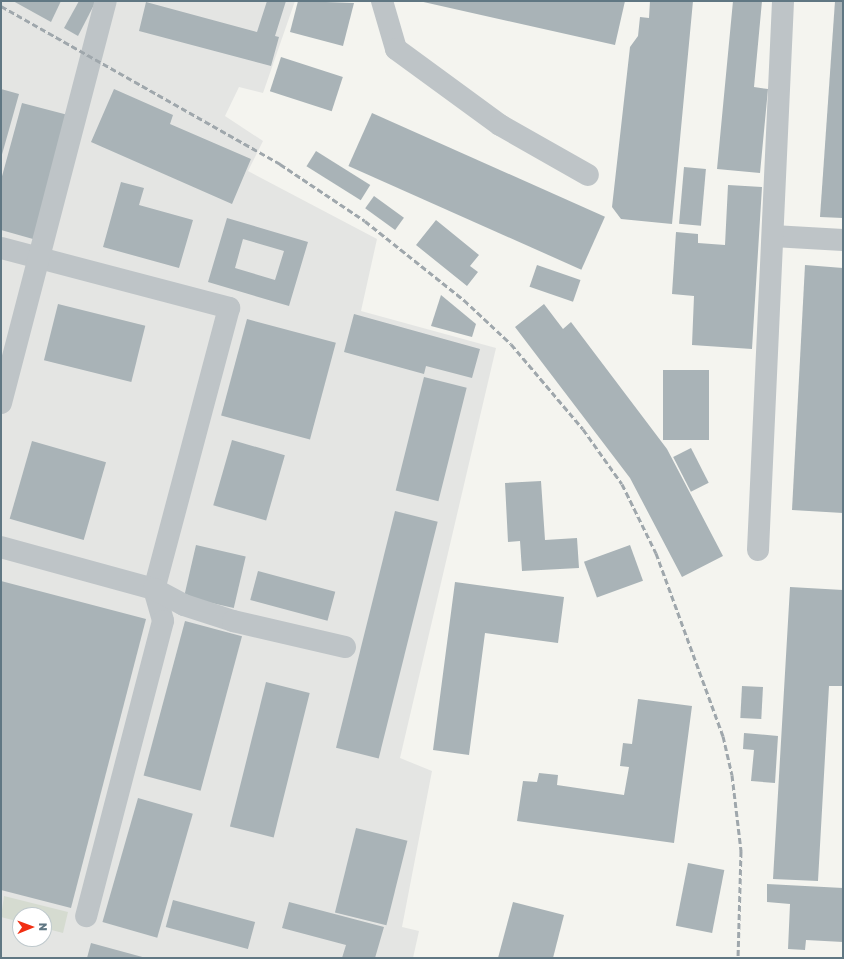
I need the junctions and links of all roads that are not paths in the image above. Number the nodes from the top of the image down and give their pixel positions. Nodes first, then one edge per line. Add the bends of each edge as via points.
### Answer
1 (106, 1) edge
2 (382, 1) edge
3 (783, 1) edge
4 (588, 175) dead end
5 (773, 236) junction
6 (843, 240) edge
7 (1, 248) edge
8 (38, 258) junction
9 (1, 403) edge
10 (1, 547) edge
11 (758, 550) dead end
12 (154, 589) junction
13 (345, 647) dead end
14 (86, 916) dead end

1 - 8 street
2 - 4 street via 396,49 500,125
3 - 5 street
5 - 6 street
5 - 11 street
7 - 8 street
8 - 9 street
8 - 12 street via 229,308
10 - 12 street
12 - 13 street via 184,605 233,621
12 - 14 street via 163,621

